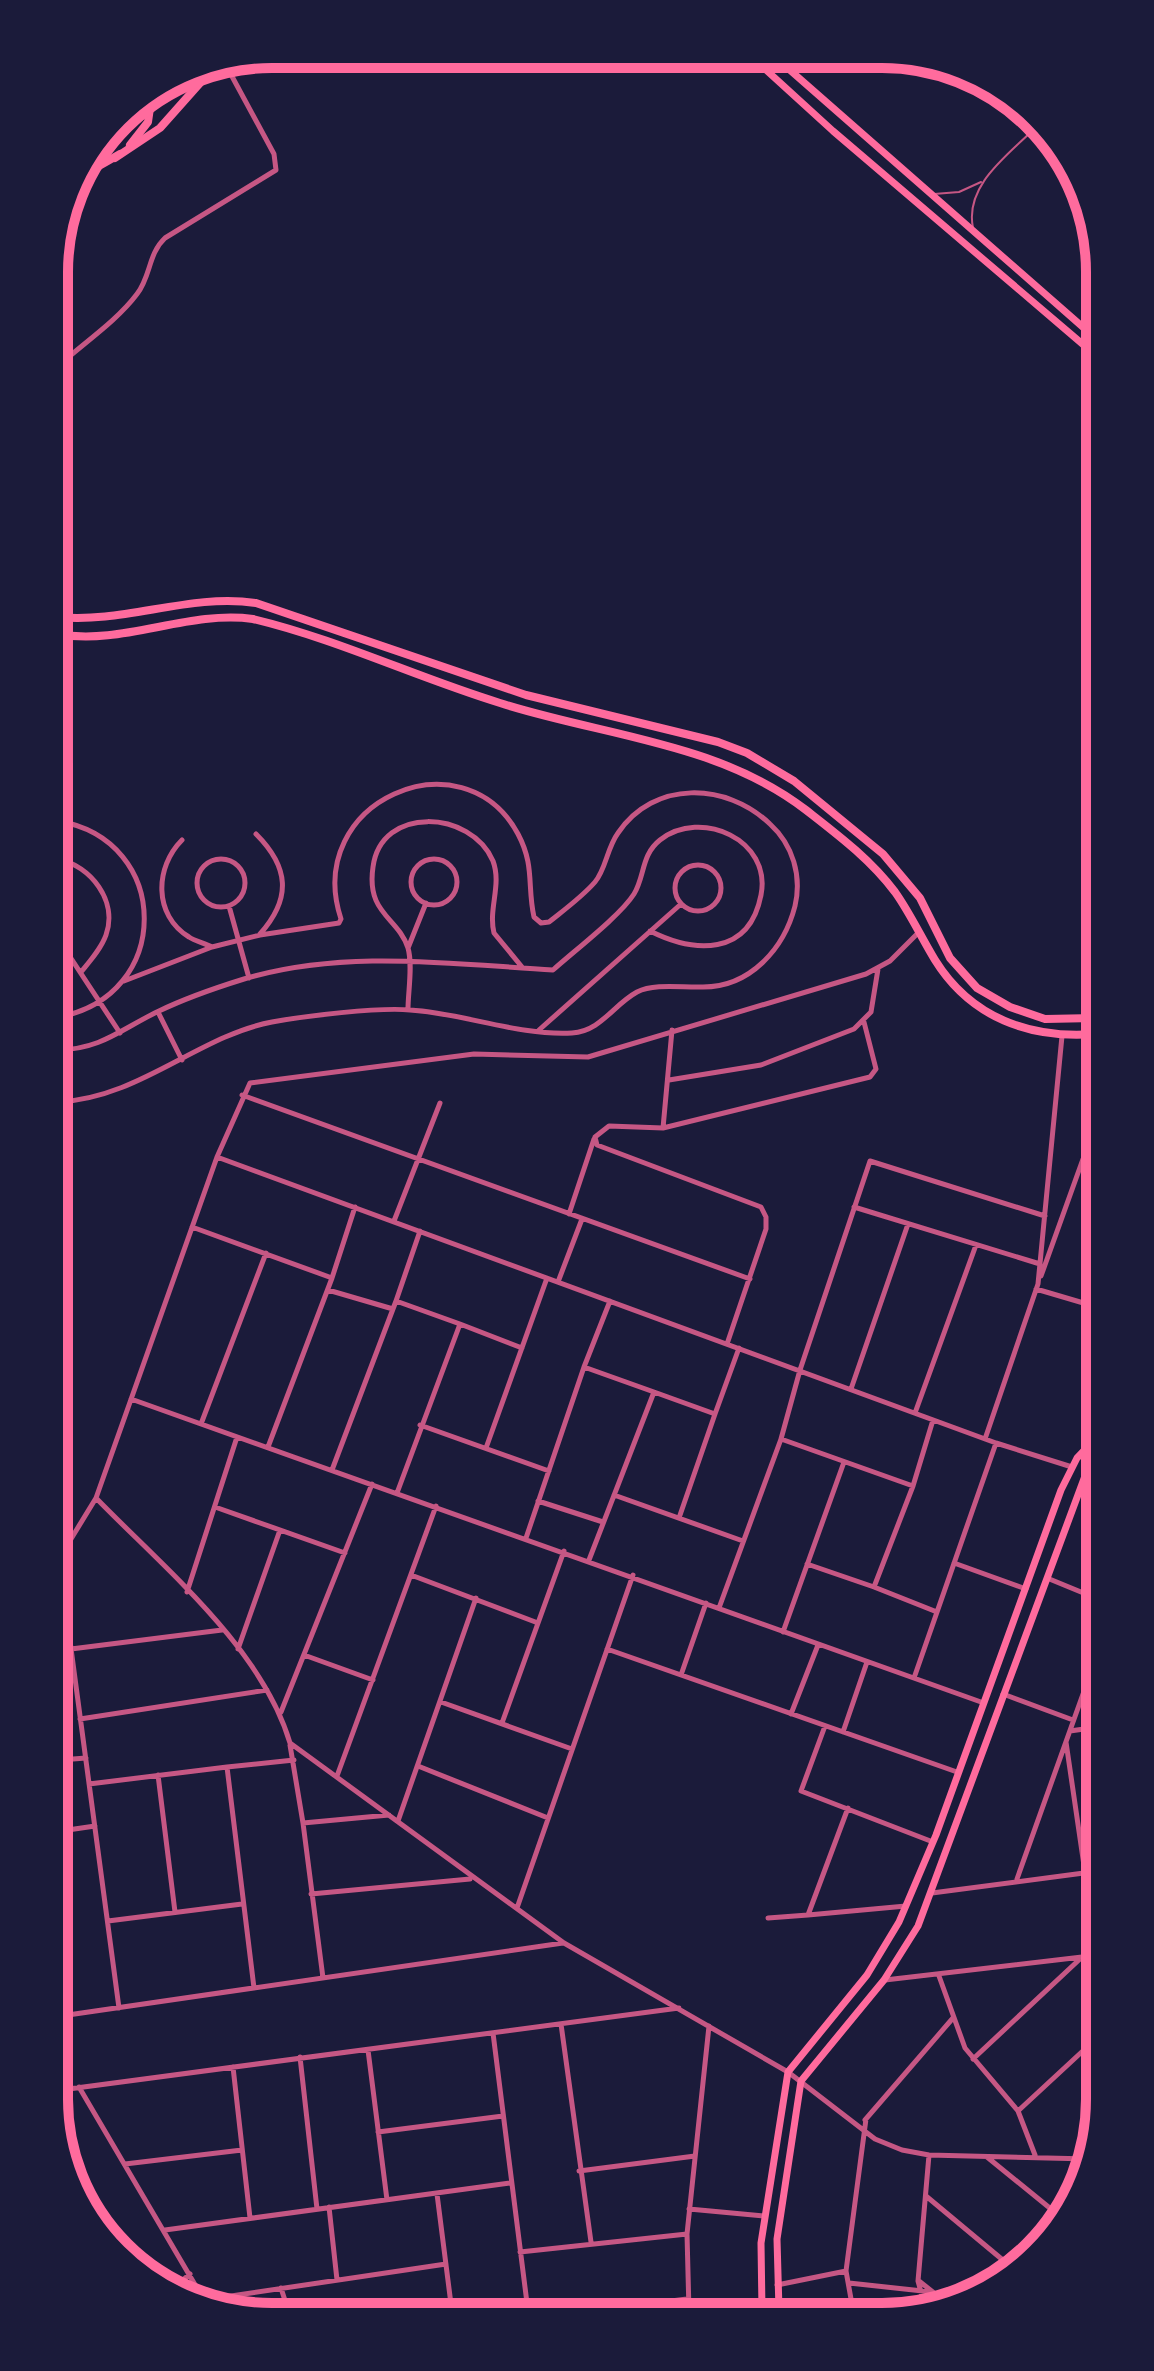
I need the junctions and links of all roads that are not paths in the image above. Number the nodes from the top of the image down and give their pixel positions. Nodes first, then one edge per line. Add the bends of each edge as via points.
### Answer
1 (764, 68) edge
2 (787, 68) edge
3 (230, 73) edge
4 (203, 80) edge
5 (149, 109) edge
6 (1031, 133) edge
7 (115, 158) junction
8 (96, 168) edge
9 (982, 182) junction
10 (929, 193) junction
11 (974, 232) junction
12 (1086, 330) edge
13 (1086, 347) edge
14 (68, 357) edge
15 (68, 617) edge
16 (68, 634) edge
17 (68, 824) edge
18 (256, 834) dead end
19 (182, 840) dead end
20 (68, 863) edge
21 (426, 903) junction
22 (681, 904) junction
23 (229, 906) junction
24 (650, 931) junction
25 (919, 932) junction
26 (260, 935) junction
27 (239, 943) junction
28 (212, 947) junction
29 (408, 948) junction
30 (68, 954) edge
31 (408, 961) junction
32 (522, 968) junction
33 (878, 969) junction
34 (81, 972) junction
35 (249, 978) junction
36 (124, 981) junction
37 (990, 997) junction
38 (101, 1001) junction
39 (980, 1008) junction
40 (408, 1009) junction
41 (158, 1012) junction
42 (68, 1013) edge
43 (1086, 1018) edge
44 (864, 1022) junction
45 (672, 1029) junction
46 (538, 1030) junction
47 (120, 1033) junction
48 (1086, 1035) edge
49 (1062, 1036) junction
50 (68, 1049) edge
51 (182, 1060) junction
52 (669, 1080) junction
53 (242, 1095) junction
54 (68, 1100) edge
55 (440, 1103) dead end
56 (663, 1128) junction
57 (595, 1137) junction
58 (217, 1157) junction
59 (417, 1158) junction
60 (1086, 1160) edge
61 (355, 1207) junction
62 (854, 1207) junction
63 (569, 1214) junction
64 (1045, 1216) junction
65 (582, 1219) junction
66 (394, 1222) junction
67 (908, 1224) junction
68 (192, 1227) junction
69 (420, 1231) junction
70 (976, 1245) junction
71 (266, 1253) junction
72 (1040, 1264) junction
73 (332, 1278) junction
74 (547, 1278) junction
75 (750, 1279) junction
76 (558, 1282) junction
77 (1037, 1287) junction
78 (328, 1290) junction
79 (396, 1301) junction
80 (610, 1301) junction
81 (1086, 1303) edge
82 (393, 1309) junction
83 (460, 1324) junction
84 (727, 1344) junction
85 (522, 1348) junction
86 (739, 1348) junction
87 (584, 1367) junction
88 (800, 1370) junction
89 (851, 1389) junction
90 (654, 1392) junction
91 (131, 1399) junction
92 (915, 1413) junction
93 (715, 1414) junction
94 (933, 1420) junction
95 (201, 1424) junction
96 (420, 1425) junction
97 (237, 1437) junction
98 (781, 1439) junction
99 (985, 1439) junction
100 (996, 1443) junction
101 (268, 1447) junction
102 (1086, 1447) edge
103 (486, 1448) junction
104 (844, 1462) junction
105 (1072, 1467) junction
106 (332, 1470) junction
107 (549, 1471) junction
108 (1085, 1476) edge
109 (372, 1484) junction
110 (913, 1486) junction
111 (397, 1493) junction
112 (614, 1495) junction
113 (96, 1498) junction
114 (538, 1501) junction
115 (436, 1506) junction
116 (215, 1507) junction
117 (679, 1518) junction
118 (603, 1522) junction
119 (280, 1530) junction
120 (526, 1538) junction
121 (743, 1541) junction
122 (68, 1544) edge
123 (564, 1551) junction
124 (345, 1553) junction
125 (589, 1560) junction
126 (954, 1563) junction
127 (807, 1564) junction
128 (411, 1575) junction
129 (633, 1575) junction
130 (1047, 1578) junction
131 (874, 1587) junction
132 (1026, 1589) junction
133 (187, 1592) junction
134 (1086, 1594) edge
135 (476, 1598) junction
136 (706, 1603) junction
137 (719, 1608) junction
138 (937, 1612) junction
139 (538, 1623) junction
140 (68, 1626) edge
141 (222, 1630) junction
142 (783, 1632) junction
143 (818, 1645) junction
144 (71, 1649) junction
145 (238, 1649) junction
146 (607, 1649) junction
147 (304, 1655) junction
148 (867, 1662) junction
149 (681, 1675) junction
150 (914, 1678) junction
151 (373, 1680) junction
152 (1086, 1685) edge
153 (267, 1690) junction
154 (1002, 1694) junction
155 (441, 1702) junction
156 (981, 1702) junction
157 (281, 1713) junction
158 (791, 1714) junction
159 (80, 1719) junction
160 (1073, 1720) junction
161 (502, 1723) junction
162 (825, 1726) junction
163 (1086, 1729) edge
164 (1070, 1731) junction
165 (843, 1732) junction
166 (1066, 1741) junction
167 (290, 1743) junction
168 (572, 1749) junction
169 (86, 1758) junction
170 (68, 1759) edge
171 (294, 1760) junction
172 (418, 1766) junction
173 (227, 1767) junction
174 (957, 1772) junction
175 (158, 1775) junction
176 (337, 1776) junction
177 (89, 1784) junction
178 (848, 1808) junction
179 (389, 1815) junction
180 (548, 1818) junction
181 (398, 1821) junction
182 (303, 1823) junction
183 (95, 1826) junction
184 (68, 1830) edge
185 (934, 1838) junction
186 (950, 1840) junction
187 (925, 1863) junction
188 (941, 1869) junction
189 (1086, 1873) joint
190 (471, 1878) junction
191 (1017, 1879) junction
192 (932, 1893) junction
193 (311, 1894) junction
194 (242, 1904) junction
195 (906, 1906) junction
196 (517, 1908) junction
197 (175, 1912) junction
198 (808, 1915) junction
199 (768, 1918) dead end
200 (108, 1921) junction
201 (564, 1943) junction
202 (1086, 1956) edge
203 (1082, 1957) junction
204 (939, 1976) junction
205 (323, 1978) junction
206 (884, 1980) junction
207 (254, 1988) junction
208 (119, 2008) junction
209 (680, 2008) junction
210 (68, 2015) edge
211 (953, 2018) junction
212 (561, 2024) junction
213 (709, 2026) junction
214 (493, 2033) junction
215 (368, 2050) junction
216 (1086, 2052) edge
217 (300, 2057) junction
218 (973, 2059) junction
219 (233, 2067) junction
220 (788, 2072) junction
221 (801, 2081) junction
222 (78, 2087) junction
223 (68, 2089) edge
224 (1018, 2111) junction
225 (503, 2116) junction
226 (861, 2130) junction
227 (378, 2132) junction
228 (242, 2150) junction
229 (929, 2155) junction
230 (1035, 2155) junction
231 (695, 2156) junction
232 (987, 2156) junction
233 (1077, 2158) edge
234 (125, 2164) junction
235 (579, 2171) junction
236 (510, 2183) junction
237 (437, 2194) junction
238 (925, 2195) junction
239 (387, 2200) junction
240 (329, 2207) junction
241 (317, 2209) junction
242 (689, 2209) junction
243 (1053, 2210) edge
244 (764, 2216) junction
245 (250, 2218) junction
246 (165, 2230) junction
247 (687, 2234) junction
248 (591, 2242) junction
249 (520, 2252) junction
250 (1005, 2262) edge
251 (446, 2264) junction
252 (846, 2271) junction
253 (190, 2274) junction
254 (337, 2280) junction
255 (918, 2281) junction
256 (181, 2282) edge
257 (849, 2283) junction
258 (776, 2286) junction
259 (281, 2288) junction
260 (198, 2289) edge
261 (921, 2291) junction
262 (932, 2292) junction
263 (937, 2295) edge
264 (224, 2297) edge
265 (923, 2298) edge
266 (687, 2299) junction
267 (286, 2303) edge
268 (451, 2303) edge
269 (527, 2303) edge
270 (655, 2303) edge
271 (688, 2303) edge
272 (761, 2303) edge
273 (778, 2303) edge
274 (852, 2303) edge

1 - 13 main road
2 - 10 main road
3 - 14 street via 274,154 276,170 165,238 154,251 136,296
4 - 7 main road via 160,128
5 - 7 main road via 145,128
6 - 9 lane
7 - 8 main road
9 - 10 lane via 951,194
9 - 11 lane via 972,205
10 - 11 main road
11 - 12 main road
15 - 37 main road via 110,617 224,600 264,605 526,695 731,746 794,781 883,854 920,898 960,971
16 - 25 main road via 113,634 211,617 253,619 503,704 712,758 764,781 845,840 885,879
17 - 36 street via 104,838 135,876 145,911 144,936
18 - 26 street via 273,851 282,873 282,897
19 - 28 street via 162,874 162,898 171,920 188,937
20 - 34 street via 95,879 108,915 106,935
21 - 21 street via 443,903 456,890 456,873 443,860 425,861 413,873 413,891
21 - 29 street
22 - 22 street via 693,911 710,907 720,893 717,875 702,865 685,869 675,883
22 - 24 street
23 - 23 street via 242,896 244,877 233,863 215,860 200,871 197,890 208,904
23 - 27 street
24 - 32 street via 675,943 705,948 742,931 755,912 762,886 758,864 741,841 721,830 698,827 660,840 644,860 633,896 553,970
24 - 46 street
25 - 33 street
25 - 39 main road via 946,975
26 - 27 street
26 - 46 street via 339,923 334,886 343,841 367,808 403,789 460,789 503,815 530,863 532,908 541,923 549,922 595,882 608,849 627,822 671,795 722,795 775,828 796,862 798,885 788,928 764,963 736,980 708,988 638,991 594,1028 573,1033
27 - 28 street
27 - 35 street
28 - 36 street
29 - 31 street
29 - 32 street via 379,908 373,892 374,859 400,829 440,821 468,832 489,854 497,878 494,933
30 - 34 street
31 - 32 street
31 - 35 street via 366,960
31 - 40 street
33 - 44 street via 871,1012
33 - 45 street
34 - 38 street
35 - 41 street
36 - 38 street
37 - 39 main road
37 - 43 main road via 1045,1019
38 - 42 street
38 - 47 street
39 - 49 main road via 1028,1031
40 - 46 street
40 - 51 street via 271,1022
41 - 47 street
41 - 51 street
44 - 52 street via 767,1063
44 - 56 street via 876,1069 870,1077
45 - 52 street
45 - 53 street via 588,1057 460,1055 259,1079
47 - 50 street via 99,1045
48 - 49 main road
49 - 64 street
51 - 54 street via 120,1090
52 - 56 street
53 - 58 street
53 - 59 street
55 - 59 street
56 - 57 street via 609,1126
57 - 63 street
57 - 75 street via 597,1145 761,1207 766,1229
58 - 61 street
58 - 68 street
59 - 63 street
59 - 66 street
60 - 77 street
61 - 66 street
61 - 73 street
62 - 64 street via 870,1161
62 - 67 street
62 - 88 street
63 - 65 street
64 - 72 street
65 - 75 street
65 - 76 street
66 - 69 street
67 - 70 street
67 - 89 street
68 - 71 street
68 - 91 street
69 - 74 street
69 - 79 street
70 - 72 street
70 - 92 street
71 - 73 street
71 - 95 street
72 - 77 street
73 - 78 street
74 - 76 street
74 - 85 street
75 - 84 street
76 - 80 street
77 - 81 street
77 - 99 street
78 - 82 street
78 - 101 street
79 - 82 street
79 - 83 street
80 - 84 street
80 - 87 street
82 - 106 street
83 - 85 street
83 - 96 street
84 - 86 street
85 - 103 street
86 - 88 street
86 - 93 street
87 - 90 street
87 - 107 street
88 - 89 street
88 - 98 street
89 - 92 street
90 - 93 street
90 - 112 street
91 - 95 street
91 - 113 street
92 - 94 street
93 - 117 street
94 - 99 street
94 - 110 street
95 - 97 street
96 - 103 street
96 - 111 street
97 - 101 street
97 - 116 street
98 - 104 street
98 - 121 street
99 - 100 street
100 - 105 street
100 - 126 street
101 - 106 street
102 - 105 main road
103 - 107 street
104 - 110 street
104 - 127 street
105 - 132 main road
106 - 109 street
107 - 114 street
108 - 130 main road
109 - 111 street
109 - 124 street
110 - 131 street
111 - 115 street
112 - 117 street
112 - 118 street
113 - 122 street
113 - 133 street
114 - 118 street
114 - 120 street
115 - 120 street
115 - 128 street
116 - 119 street
116 - 133 street
117 - 121 street
118 - 125 street
119 - 124 street
119 - 145 street
120 - 123 street
121 - 137 street
123 - 125 street
123 - 139 street
124 - 147 street
125 - 129 street
126 - 132 street
126 - 138 street
127 - 131 street
127 - 142 street
128 - 135 street
128 - 151 street
129 - 136 street
129 - 146 street
130 - 134 street
130 - 154 main road
131 - 138 street
132 - 156 main road
133 - 141 street
135 - 139 street
135 - 155 street
136 - 137 street
136 - 149 street
137 - 142 street
138 - 150 street
139 - 161 street
140 - 144 street
141 - 144 street
141 - 145 street
142 - 143 street
143 - 148 street
143 - 158 street
144 - 159 street
145 - 153 street
146 - 149 street
146 - 168 street
147 - 151 street
147 - 157 street
148 - 150 street
148 - 165 street
149 - 158 street
150 - 156 street
151 - 176 street
152 - 160 street
153 - 157 street
153 - 159 street
154 - 160 street
154 - 186 main road
155 - 161 street
155 - 172 street
156 - 174 main road
157 - 167 street
158 - 162 street
159 - 169 street
160 - 164 street
161 - 168 street
162 - 165 street
162 - 178 street via 801,1791
163 - 164 street
164 - 166 street
165 - 174 street
166 - 189 street
166 - 191 street
167 - 171 street
167 - 176 street
168 - 180 street
169 - 170 street
169 - 177 street
171 - 173 street
171 - 182 street
172 - 180 street
172 - 181 street
173 - 175 street
173 - 194 street
174 - 185 main road
175 - 177 street
175 - 197 street
176 - 179 street
177 - 183 street
178 - 185 street
178 - 198 street
179 - 181 street
179 - 182 street
180 - 196 street
181 - 190 street
182 - 193 street
183 - 184 street
183 - 200 street
185 - 186 main road
185 - 187 main road
186 - 188 main road
187 - 188 main road
187 - 195 main road
188 - 192 main road
189 - 191 street
190 - 193 street
190 - 196 street
191 - 192 street
192 - 206 main road via 909,1945
193 - 205 street
194 - 197 street
194 - 207 street
195 - 198 street
195 - 220 main road via 873,1967
196 - 201 street
197 - 200 street
198 - 199 street
200 - 208 street
201 - 205 street
201 - 209 street
202 - 203 street
203 - 204 street
203 - 218 street
204 - 206 street
204 - 211 street
205 - 207 street
206 - 221 main road
207 - 208 street
208 - 210 street
209 - 212 street
209 - 213 street
211 - 218 street
211 - 226 street
212 - 214 street
212 - 235 street
213 - 220 street
213 - 231 street
214 - 215 street
214 - 225 street
215 - 217 street
215 - 227 street
216 - 224 street
217 - 219 street
217 - 241 street
218 - 224 street
219 - 222 street
219 - 228 street
220 - 221 street
220 - 244 main road
221 - 226 street
221 - 258 main road via 778,2230
222 - 223 street
222 - 234 street
224 - 230 street
225 - 227 street
225 - 236 street
226 - 229 street via 902,2150
226 - 252 street
227 - 239 street
228 - 234 street
228 - 245 street
229 - 232 street
229 - 238 street
230 - 232 street
230 - 233 street
231 - 235 street
231 - 242 street
232 - 243 street
234 - 246 street
235 - 248 street
236 - 237 street
236 - 249 street
237 - 239 street
237 - 251 street
238 - 250 street
238 - 255 street
239 - 240 street
240 - 241 street
240 - 254 street
241 - 245 street
242 - 244 street
242 - 247 street
244 - 272 main road
245 - 246 street
246 - 253 street
247 - 248 street
247 - 266 street
248 - 249 street
249 - 269 street
251 - 254 street
251 - 268 street
252 - 257 street
252 - 258 street
253 - 256 street
253 - 260 street
254 - 259 street
255 - 261 street
255 - 262 street
257 - 261 street
257 - 274 street
258 - 273 main road
259 - 264 street
259 - 267 street
261 - 262 street
261 - 265 street
262 - 263 street
266 - 270 street
266 - 271 street

